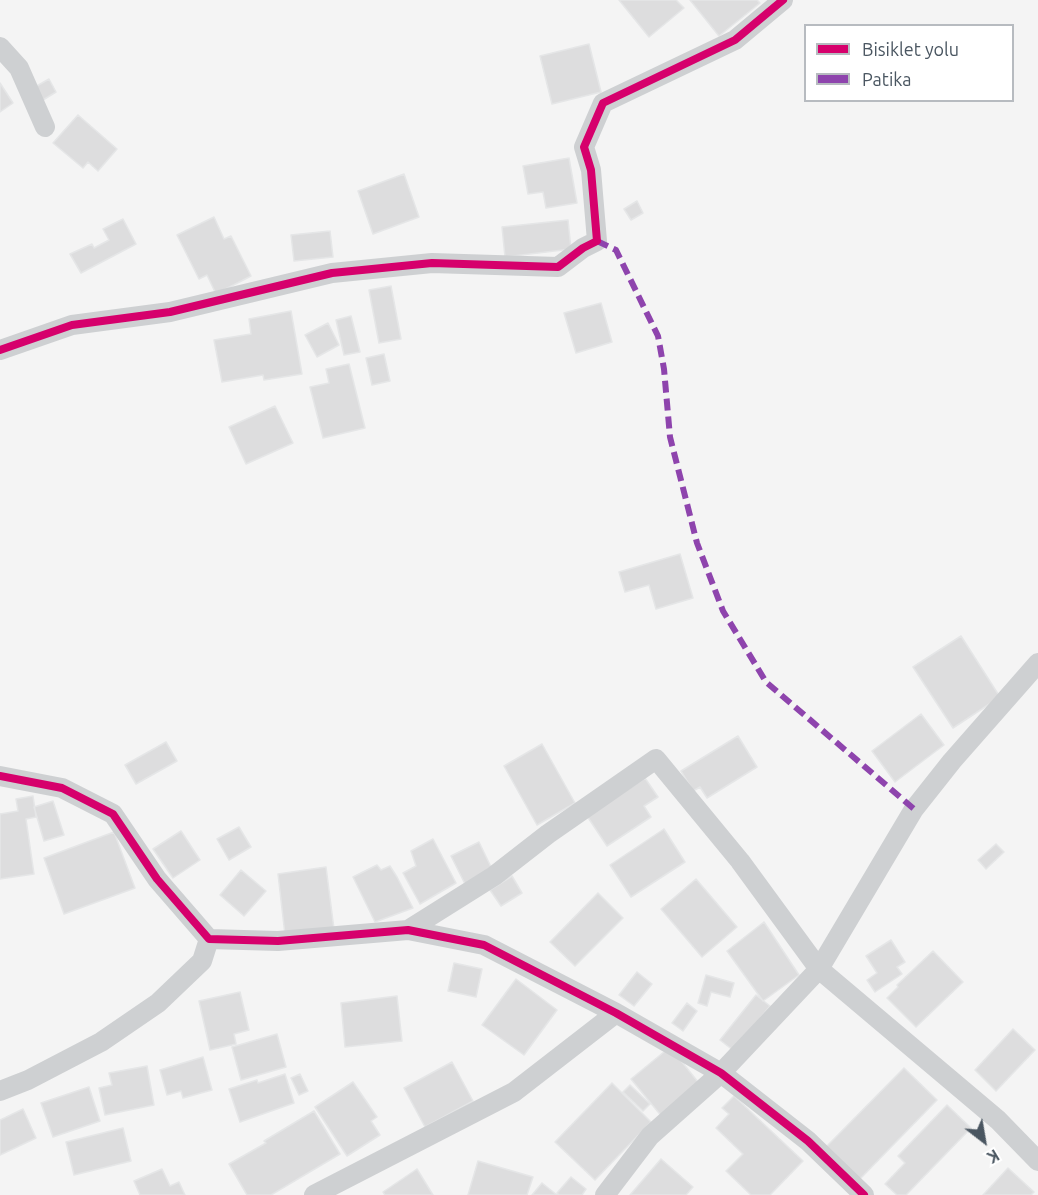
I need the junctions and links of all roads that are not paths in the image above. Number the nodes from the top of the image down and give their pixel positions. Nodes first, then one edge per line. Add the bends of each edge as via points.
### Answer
1 (783, 0) edge
2 (0, 47) edge
3 (45, 127) dead end
4 (0, 350) edge
5 (1038, 663) edge
6 (0, 776) edge
7 (408, 930) junction
8 (209, 939) junction
9 (819, 969) junction
10 (616, 1013) junction
11 (721, 1073) junction
12 (0, 1091) edge
13 (1038, 1161) edge
14 (314, 1195) edge
15 (605, 1195) edge
16 (864, 1195) edge

1 - 4 street via 735,40 603,104 584,147 591,170 597,241 558,267 432,263 332,273 170,312 72,325
2 - 3 street via 19,68
5 - 9 street via 914,809
6 - 8 street via 62,788 113,814 157,879
7 - 8 street via 278,941
7 - 9 street via 494,876 656,759 740,861
7 - 10 street via 484,945
8 - 12 street via 202,961 158,1004 101,1042
9 - 11 street
9 - 13 street via 998,1120
10 - 11 street
10 - 14 street via 514,1092
11 - 15 street via 650,1136
11 - 16 street via 808,1141

